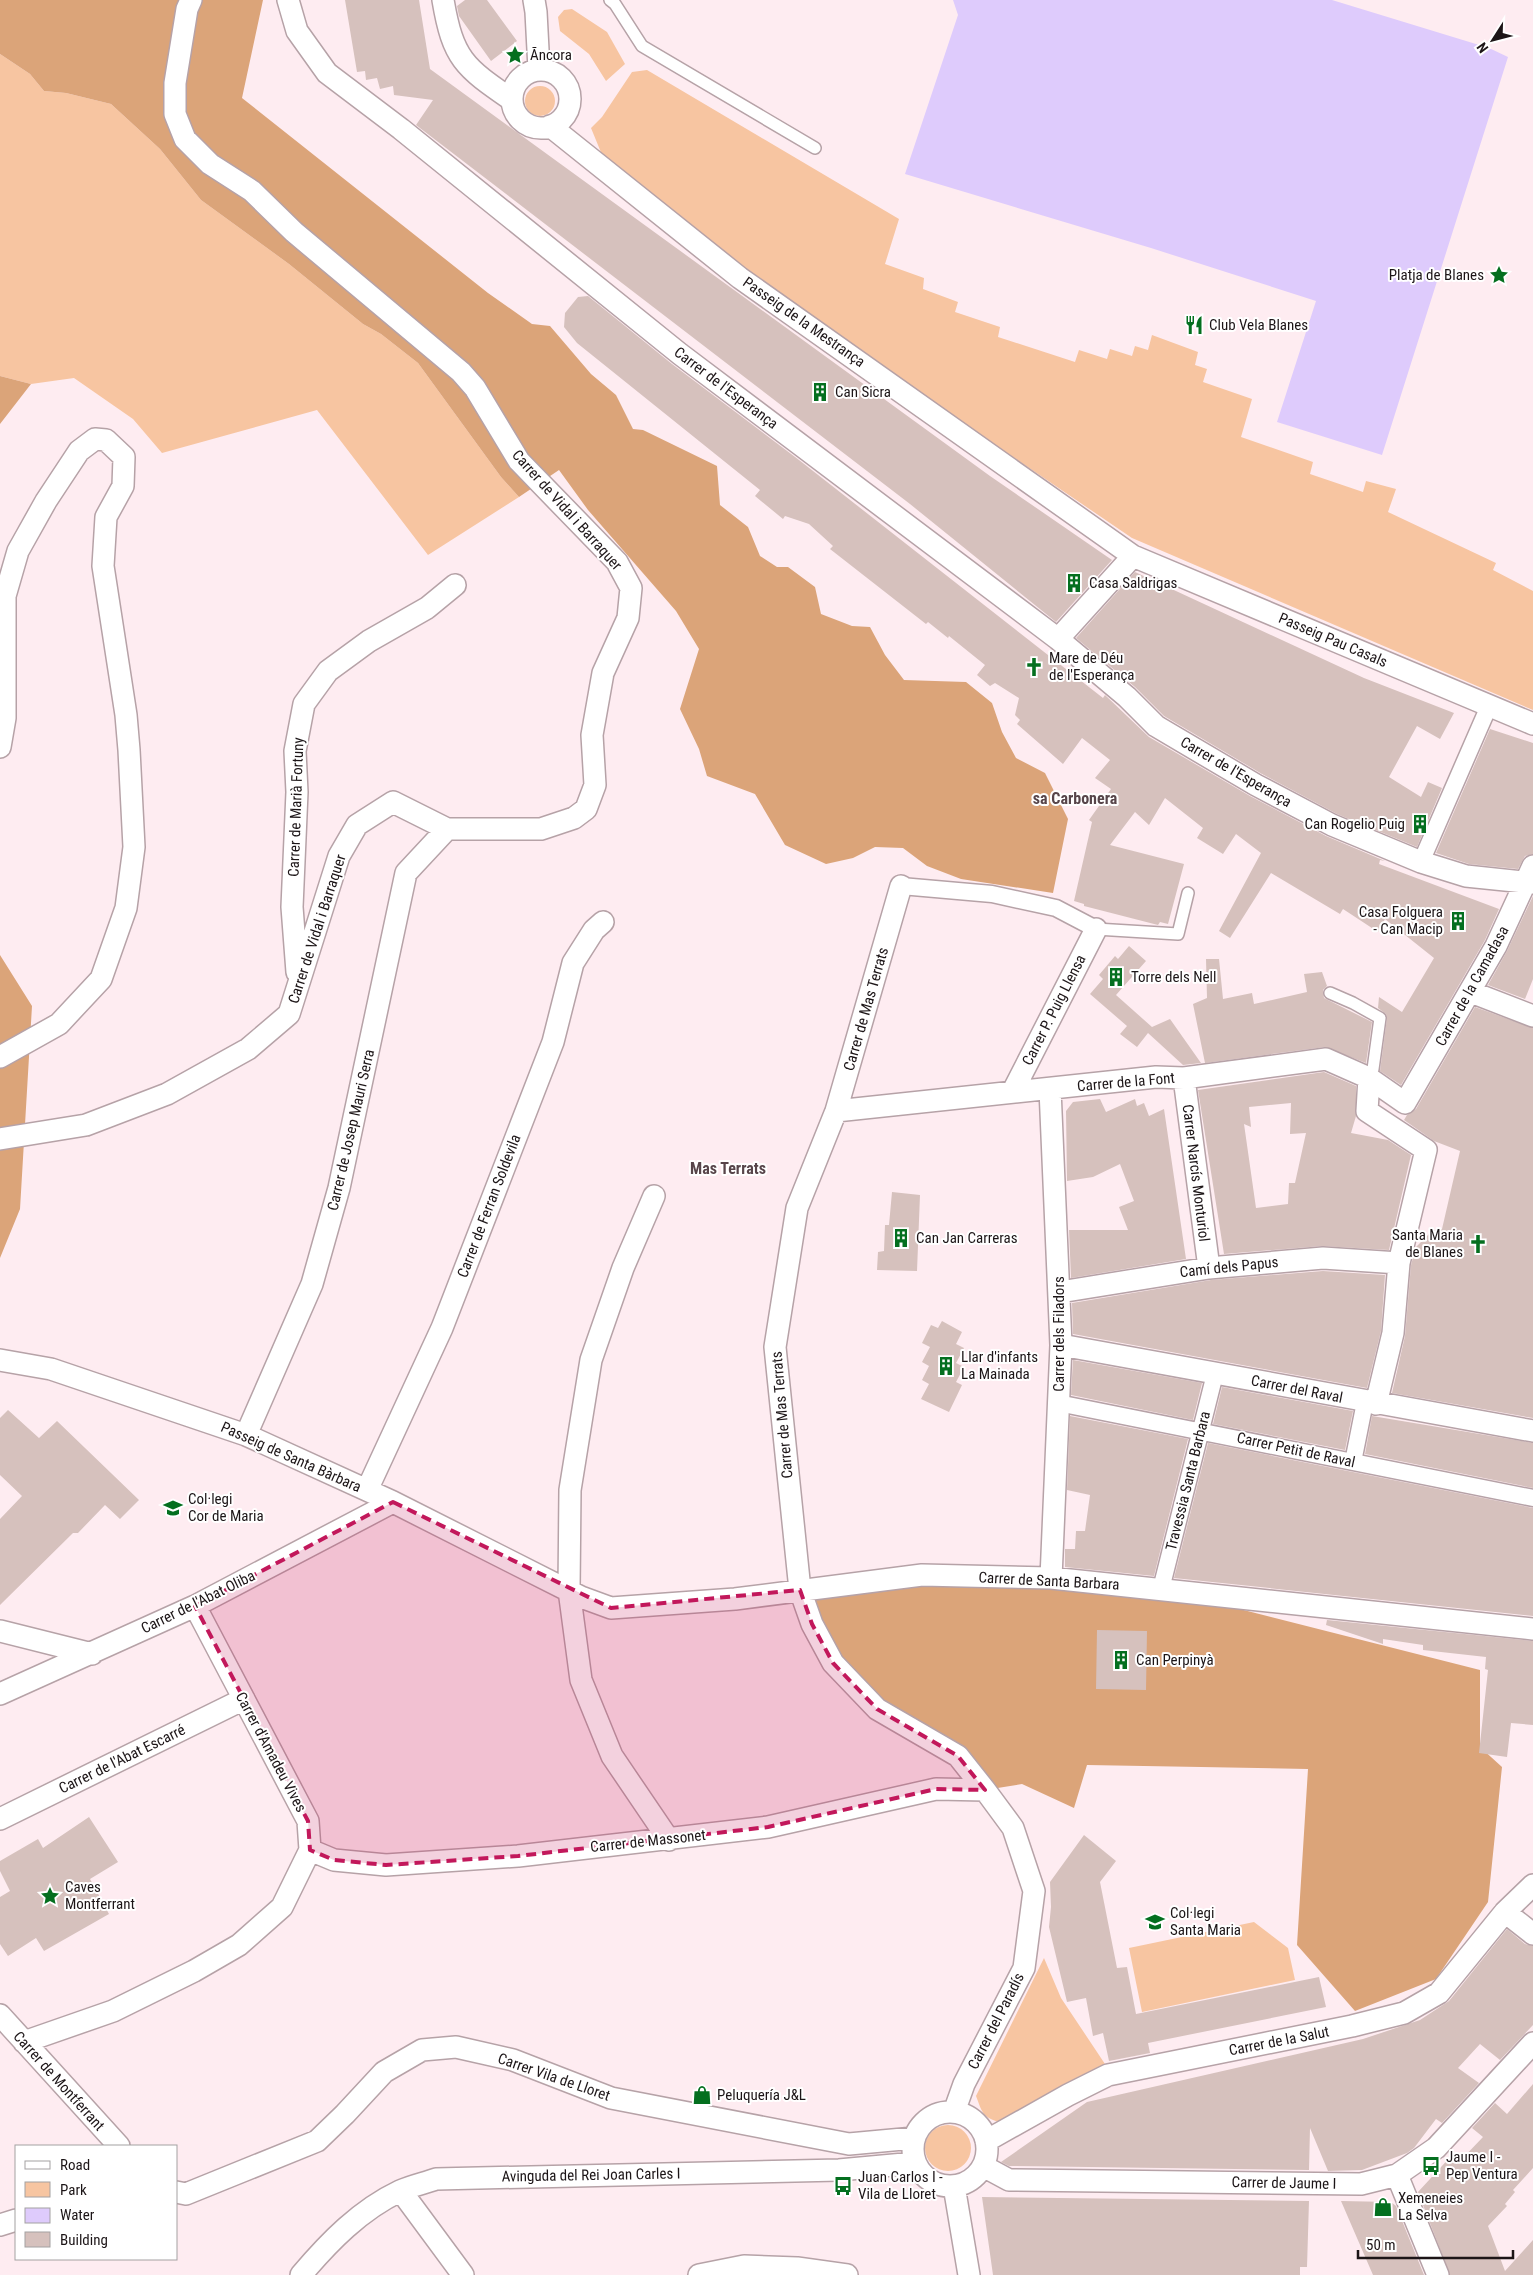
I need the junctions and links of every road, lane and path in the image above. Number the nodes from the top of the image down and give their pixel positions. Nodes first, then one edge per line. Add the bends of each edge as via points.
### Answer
1 (191, 0) edge
2 (288, 0) edge
3 (442, 0) edge
4 (610, 0) edge
5 (540, 4) edge
6 (538, 69) junction
7 (512, 100) junction
8 (557, 121) junction
9 (815, 148) dead end
10 (1134, 556) junction
11 (455, 585) dead end
12 (1058, 639) junction
13 (1489, 706) junction
14 (1533, 724) edge
15 (0, 747) edge
16 (447, 829) junction
17 (1421, 862) junction
18 (1531, 877) edge
19 (901, 886) joint
20 (1188, 894) dead end
21 (603, 922) dead end
22 (1096, 929) junction
23 (298, 985) junction
24 (1471, 992) junction
25 (1330, 994) dead end
26 (1533, 1016) edge
27 (0, 1057) edge
28 (1184, 1078) junction
29 (1369, 1078) junction
30 (1050, 1089) junction
31 (1013, 1091) junction
32 (1405, 1103) joint
33 (836, 1111) junction
34 (0, 1139) edge
35 (654, 1196) dead end
36 (1399, 1263) junction
37 (1209, 1268) junction
38 (1060, 1292) junction
39 (1061, 1345) junction
40 (0, 1360) edge
41 (1215, 1374) junction
42 (1058, 1402) junction
43 (1371, 1403) junction
44 (1201, 1430) junction
45 (1533, 1431) edge
46 (246, 1435) junction
47 (1353, 1462) junction
48 (367, 1490) junction
49 (1533, 1498) edge
50 (393, 1502) junction
51 (1050, 1578) junction
52 (1161, 1589) junction
53 (569, 1590) junction
54 (800, 1590) junction
55 (195, 1606) junction
56 (1533, 1629) edge
57 (0, 1631) edge
58 (92, 1654) junction
59 (0, 1694) edge
60 (244, 1699) junction
61 (985, 1790) junction
62 (0, 1819) edge
63 (669, 1840) junction
64 (310, 1850) junction
65 (1533, 1885) edge
66 (1505, 1912) junction
67 (1533, 1934) edge
68 (0, 2015) edge
69 (24, 2042) junction
70 (1533, 2043) edge
71 (954, 2112) junction
72 (914, 2138) junction
73 (986, 2141) junction
74 (118, 2145) edge
75 (916, 2163) junction
76 (983, 2166) junction
77 (1397, 2176) junction
78 (954, 2186) junction
79 (400, 2191) junction
80 (178, 2192) edge
81 (15, 2220) edge
82 (0, 2225) edge
83 (301, 2275) edge
84 (463, 2275) edge
85 (699, 2275) edge
86 (847, 2275) edge
87 (968, 2275) edge
88 (1438, 2275) edge

1 - 16 street, Carrer de Vidal i Barraquer via 175,82 175,114 185,139 210,164 252,190 302,238 461,372 475,388 519,461 617,562 631,588 628,618 603,673 592,735 595,785 586,809 574,818 540,829
2 - 12 street, Carrer de l'Esperança via 297,31 327,73 680,354
3 - 7 street via 456,51 473,73
4 - 9 lane via 642,46
5 - 6 street
6 - 7 street via 522,76 516,83
6 - 8 street via 556,74 563,80 570,98 569,107
7 - 8 street via 518,117 532,127
8 - 10 street, Passeig de la Mestrança via 602,169 740,278
10 - 12 street
10 - 13 street, Passeig Pau Casals
11 - 23 street, Carrer de Marià Fortuny via 427,608 369,641 328,671 304,704 295,751 297,792 292,907
12 - 17 street, Carrer de l'Esperança via 1156,726 1256,785 1332,824
13 - 14 street, Passeig Pau Casals
13 - 17 street
15 - 27 street via 5,718 5,596 18,551 78,452 95,439 106,440 124,456 123,486 106,517 103,566 126,715 134,847 126,908 101,979 58,1024
16 - 23 street, Carrer de Vidal i Barraquer via 393,802 357,825 340,856
16 - 46 street, Carrer de Josep Mauri Serra via 406,873 340,1188 312,1284
17 - 18 street, Carrer de l'Esperança via 1466,876
18 - 24 street, Carrer de la Camadasa
19 - 22 street via 992,894 1056,908
19 - 33 street, Carrer de Mas Terrats
20 - 22 lane via 1178,934
21 - 48 street, Carrer de Ferran Soldevila via 594,930 573,963 552,1042 442,1328
22 - 31 street, Carrer P. Puig Llensa
23 - 34 street, Carrer de Vidal i Barraquer via 289,1014 248,1049 167,1094 86,1125
24 - 26 street
24 - 32 street, Carrer de la Camadasa
25 - 29 lane via 1353,1002 1380,1018
28 - 29 street, Carrer de la Font via 1326,1059
28 - 30 street, Carrer de la Font via 1156,1077
28 - 37 street, Carrer Narcís Monturiol
29 - 32 street, Carrer de la Font
29 - 36 street via 1367,1111 1426,1150
30 - 31 street, Carrer de la Font
30 - 38 street, Carrer dels Filadors
31 - 33 street, Carrer de la Font
33 - 54 street, Carrer de Mas Terrats via 797,1208 775,1347
35 - 53 street via 623,1268 591,1360 570,1490
36 - 37 street, Camí dels Papus via 1323,1258
36 - 43 street via 1393,1333
37 - 38 street, Camí dels Papus
38 - 39 street, Carrer dels Filadors
39 - 41 street, Carrer del Raval
39 - 42 street, Carrer dels Filadors
40 - 46 street, Passeig de Santa Bàrbara via 51,1369
41 - 43 street, Carrer del Raval
41 - 44 street, Travessia Santa Barbara
42 - 44 street, Carrer Petit de Raval
42 - 51 street, Carrer dels Filadors
43 - 45 street, Carrer del Raval
43 - 47 street
44 - 47 street, Carrer Petit de Raval
44 - 52 street, Travessia Santa Barbara
46 - 48 street, Passeig de Santa Bàrbara
47 - 49 street, Carrer Petit de Raval
48 - 50 street, Passeig de Santa Bàrbara
50 - 53 street, Passeig de Santa Bàrbara
50 - 55 street, Carrer de l'Abat Oliba
51 - 52 street, Carrer de Santa Barbara
51 - 54 street, Carrer de Santa Barbara via 922,1575
52 - 56 street, Carrer de Santa Barbara
53 - 54 street, Carrer de Santa Barbara via 611,1608 735,1599
53 - 63 street via 581,1680 612,1756
54 - 61 street, Carrer de Mas Terrats via 812,1624 833,1662 877,1709 958,1756
55 - 58 street, Carrer de l'Abat Oliba
55 - 60 street, Carrer d'Amadeu Vives
57 - 58 street
58 - 59 street, Carrer de l'Abat Oliba
60 - 62 street, Carrer de l'Abat Escarré
60 - 64 street, Carrer d'Amadeu Vives via 308,1821
61 - 63 street, Carrer de Massonet via 936,1789 768,1828
61 - 71 street, Carrer del Paradís via 1013,1828 1034,1891 1024,1968 964,2084
63 - 64 street, Carrer de Massonet via 518,1856 386,1865 334,1860
64 - 69 street via 282,1907 239,1945 113,2010
65 - 66 street, Carrer de la Salut
66 - 67 street
66 - 73 street, Carrer de la Salut via 1439,1993 1404,2013 1108,2075
68 - 69 street, Carrer de Montferrant
69 - 74 street, Carrer de Montferrant
70 - 77 street, Carrer de Jaume I via 1436,2148
71 - 72 street via 940,2112 929,2118
71 - 73 street via 971,2118
72 - 75 street via 912,2146
72 - 80 street, Carrer Vila de Lloret via 849,2144 620,2100 513,2060 456,2047 422,2050 384,2072 316,2141 186,2194
73 - 76 street
75 - 78 street via 931,2181
75 - 79 street, Avinguda del Rei Joan Carles I via 839,2170 436,2179
76 - 77 street, Carrer de Jaume I via 1009,2180 1361,2184
76 - 78 street via 974,2177
77 - 88 street
78 - 87 street
79 - 83 street, Avinguda del Rei Joan Carles I via 367,2210 326,2246
79 - 84 street
81 - 82 street
85 - 86 street via 744,2266 797,2268

